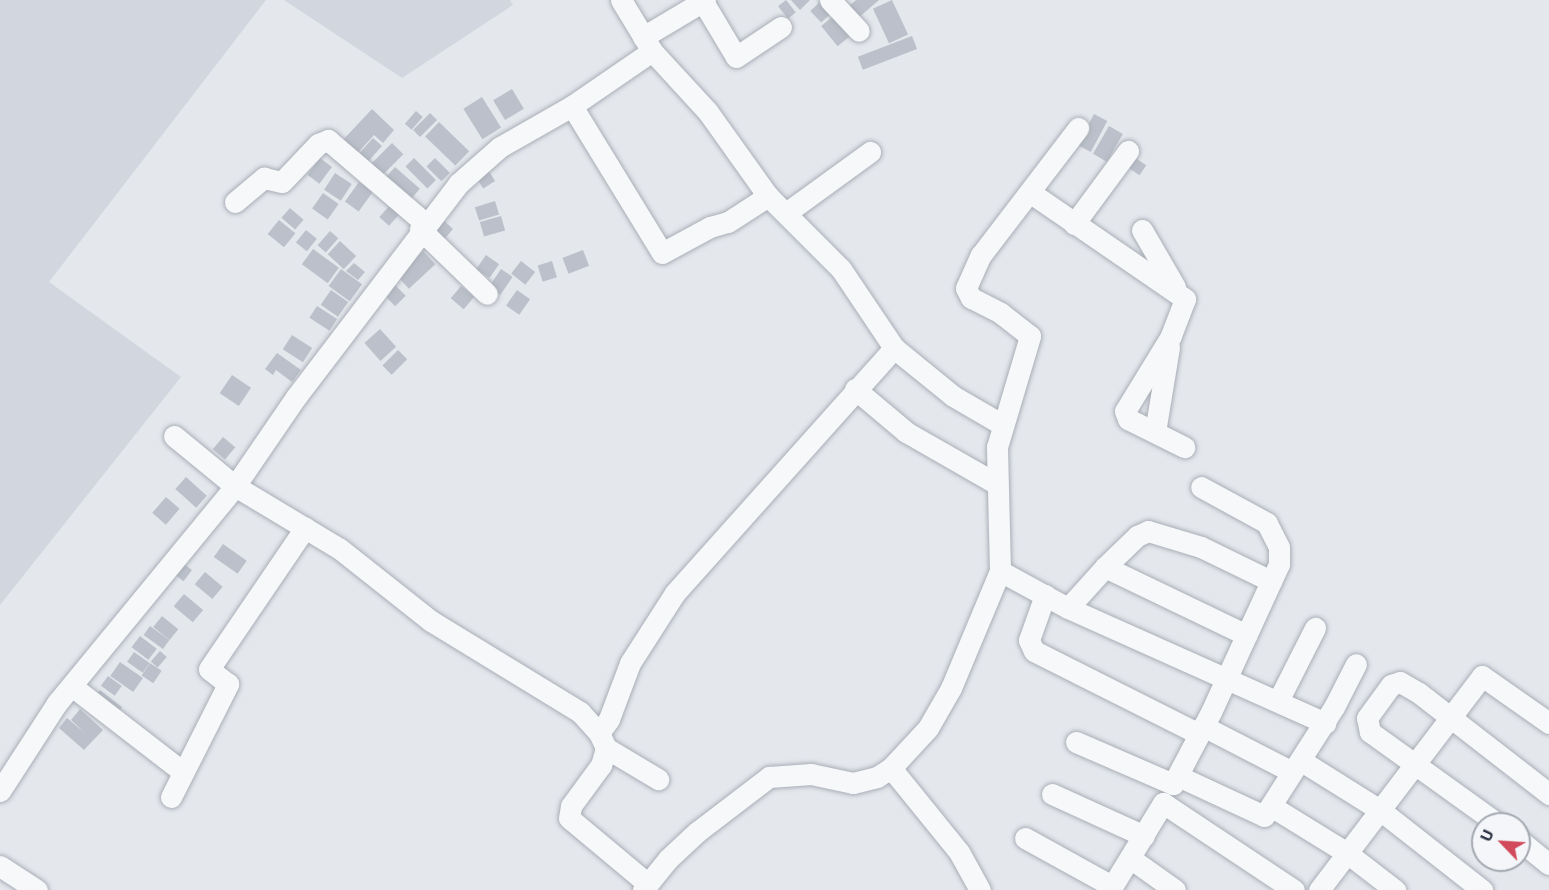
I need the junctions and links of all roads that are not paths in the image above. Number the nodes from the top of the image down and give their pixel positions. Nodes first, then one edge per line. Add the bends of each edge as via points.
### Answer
1 (621, 0) edge
2 (830, 0) edge
3 (703, 1) edge
4 (781, 27) dead end
5 (859, 31) dead end
6 (647, 44) junction
7 (572, 106) junction
8 (1078, 128) dead end
9 (1128, 151) dead end
10 (870, 152) dead end
11 (1031, 193) junction
12 (768, 196) junction
13 (235, 202) dead end
14 (786, 213) junction
15 (1074, 224) junction
16 (422, 226) junction
17 (1124, 256) junction
18 (1178, 291) junction
19 (487, 294) dead end
20 (1171, 336) junction
21 (894, 348) junction
22 (855, 389) junction
23 (1003, 425) junction
24 (1155, 432) junction
25 (174, 436) dead end
26 (1184, 447) dead end
27 (995, 483) junction
28 (235, 486) junction
29 (1201, 487) dead end
30 (305, 528) junction
31 (1105, 567) junction
32 (1000, 571) junction
33 (1271, 581) junction
34 (1045, 595) junction
35 (1068, 608) junction
36 (1315, 628) dead end
37 (1246, 635) junction
38 (1356, 664) dead end
39 (1227, 678) junction
40 (73, 687) junction
41 (1278, 701) junction
42 (1449, 718) junction
43 (1325, 723) junction
44 (1549, 723) edge
45 (1201, 730) junction
46 (602, 741) junction
47 (1076, 742) dead end
48 (1416, 764) junction
49 (891, 768) junction
50 (1299, 768) junction
51 (183, 772) junction
52 (1178, 776) junction
53 (658, 779) dead end
54 (0, 790) edge
55 (1052, 794) dead end
56 (1549, 794) edge
57 (171, 797) dead end
58 (1380, 810) junction
59 (1279, 811) dead end
60 (1482, 812) edge
61 (1144, 836) junction
62 (1025, 838) dead end
63 (1531, 850) edge
64 (1347, 853) junction
65 (1130, 858) junction
66 (1549, 864) edge
67 (0, 866) edge
68 (645, 887) edge
69 (1111, 888) edge
70 (37, 890) edge
71 (980, 890) edge
72 (1175, 890) edge
73 (1294, 890) edge
74 (1319, 890) edge
75 (1395, 890) edge
76 (1482, 890) edge

1 - 6 street
2 - 5 street
3 - 4 street via 736,57
3 - 6 street
6 - 7 street
6 - 12 street via 708,112
7 - 12 street via 660,252 728,222
7 - 16 street via 481,161
8 - 11 street
9 - 15 street
10 - 14 street
11 - 15 street
11 - 23 street via 981,255 966,288 971,298 1001,313 1030,336
12 - 14 street
13 - 16 street via 264,178 282,182 318,144 328,140
14 - 21 street via 841,269
15 - 17 street
16 - 19 street
16 - 28 street
17 - 18 street
17 - 18 street via 1145,224
18 - 20 street via 1186,302
20 - 24 street
20 - 24 street via 1125,411 1128,419
21 - 22 street
21 - 23 street via 953,396
22 - 27 street via 906,432
22 - 46 street via 675,593 630,663
23 - 27 street
24 - 26 street
25 - 28 street
27 - 32 street
28 - 30 street
28 - 40 street
29 - 33 street via 1267,523 1280,547 1279,564
30 - 46 street via 376,576 431,621 572,703
30 - 51 street via 209,669 228,684
31 - 33 street via 1137,536 1148,531 1201,547
31 - 35 street
31 - 37 street
32 - 34 street
32 - 49 street via 951,688 928,728
33 - 37 street
34 - 35 street
34 - 45 street via 1029,640 1034,651
35 - 39 street
36 - 41 street
37 - 39 street
38 - 43 street
39 - 41 street
39 - 45 street
40 - 51 street
40 - 54 street via 32,736
41 - 43 street
42 - 44 street via 1482,676
42 - 48 street
42 - 48 street via 1400,682 1391,685 1366,718 1370,732
42 - 56 street
43 - 50 street
45 - 50 street
45 - 52 street
46 - 53 street
46 - 68 street via 601,765 571,806 569,818
47 - 52 street via 1173,784
48 - 58 street
48 - 60 street
49 - 68 street via 877,777 853,783 811,774 769,777 697,832
49 - 71 street via 959,852
50 - 52 street via 1264,816
50 - 58 street
51 - 57 street
55 - 61 street
58 - 64 street
58 - 76 street
59 - 64 street
61 - 65 street
61 - 73 street via 1163,803
62 - 69 street
63 - 66 street
64 - 74 street
64 - 75 street
65 - 69 street
65 - 72 street
67 - 70 street

